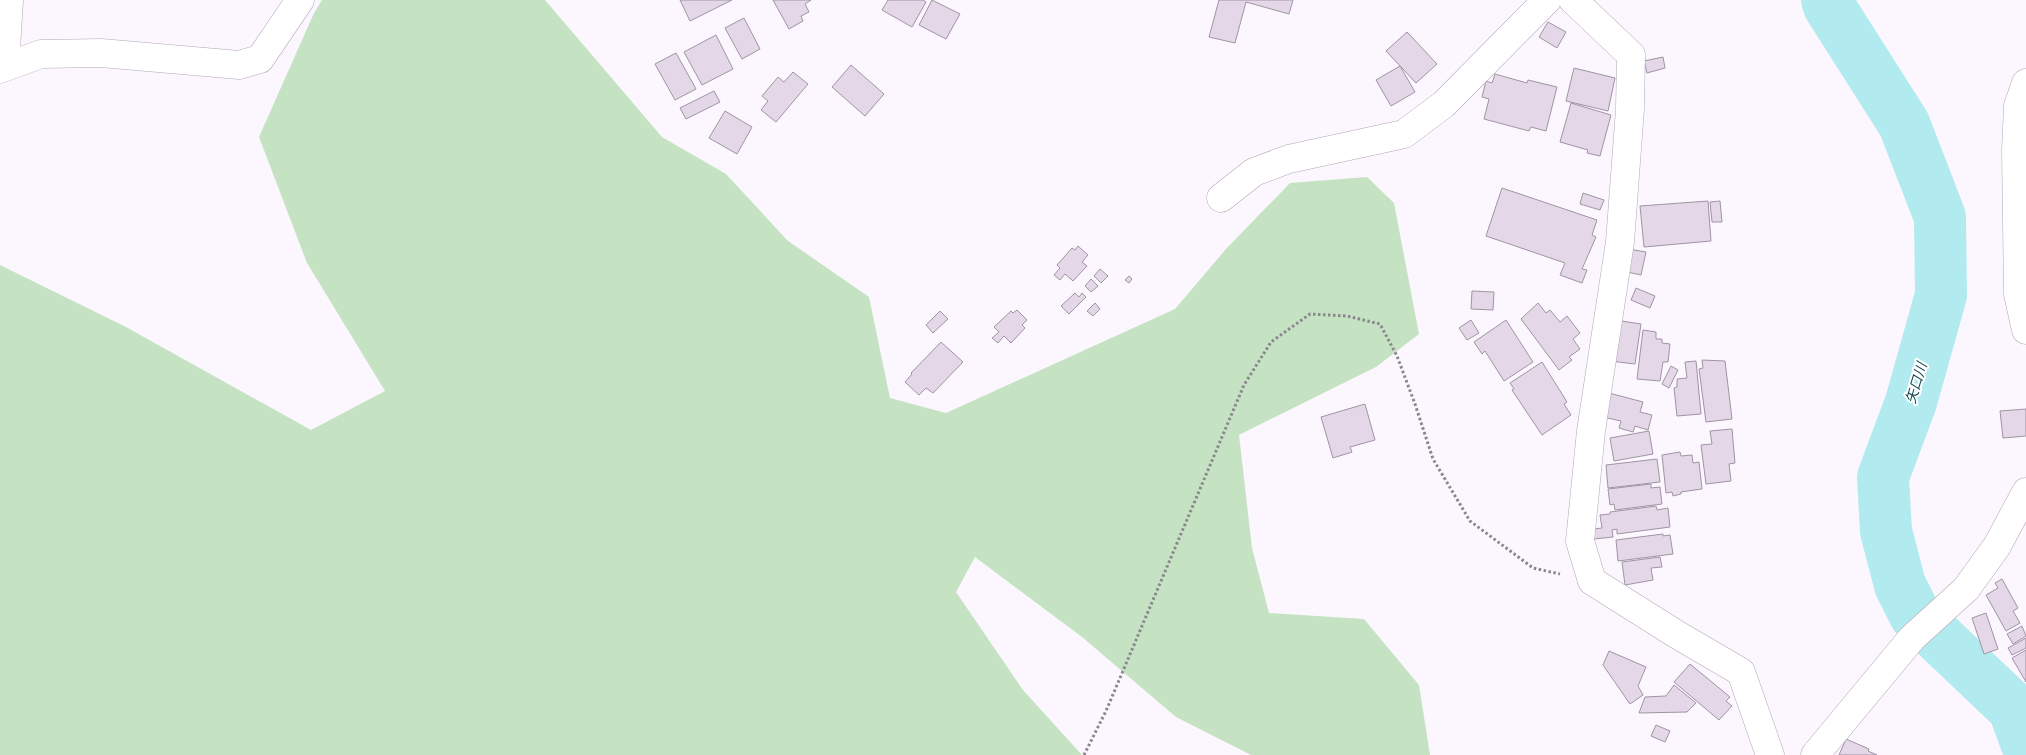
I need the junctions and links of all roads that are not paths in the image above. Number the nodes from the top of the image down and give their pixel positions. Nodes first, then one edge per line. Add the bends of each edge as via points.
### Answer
1 (10, 0) edge
2 (300, 0) edge
3 (1547, 0) edge
4 (1573, 0) edge
5 (2, 68) edge
6 (2026, 83) edge
7 (1221, 198) dead end
8 (2026, 330) edge
9 (2026, 492) edge
10 (1770, 755) edge
11 (1815, 755) edge

1 - 5 street
2 - 5 street via 260,60 239,65 92,53 41,54
3 - 7 street via 1444,104 1404,134 1289,159 1254,172
4 - 10 street via 1631,55 1620,242 1591,431 1580,541 1592,581 1741,672
6 - 8 street via 2018,106 2016,150 2018,294
9 - 11 street via 1997,546 1966,589 1912,638

